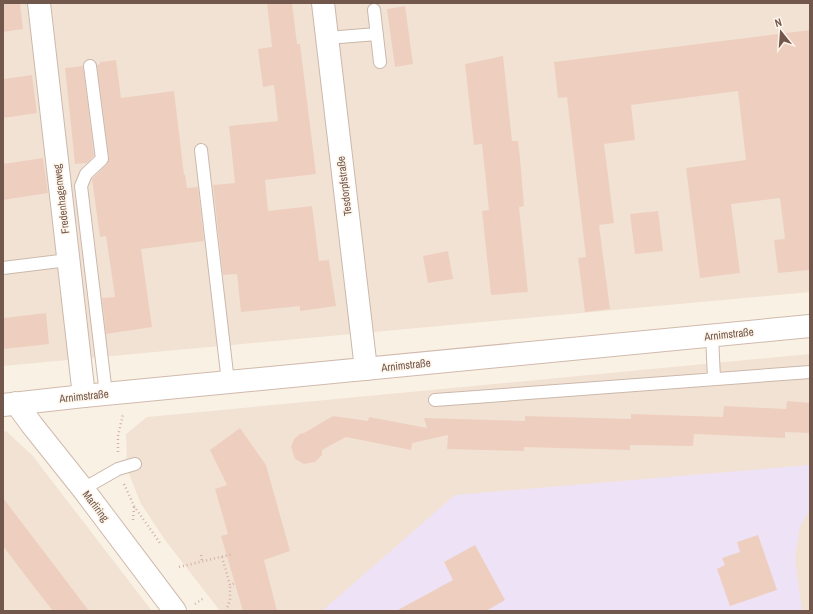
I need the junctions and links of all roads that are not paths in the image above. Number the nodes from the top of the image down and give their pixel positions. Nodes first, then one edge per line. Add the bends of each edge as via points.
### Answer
1 (39, 3) edge
2 (323, 3) edge
3 (374, 10) dead end
4 (377, 34) junction
5 (327, 38) junction
6 (380, 62) dead end
7 (90, 66) dead end
8 (202, 150) dead end
9 (68, 260) junction
10 (3, 268) edge
11 (810, 326) edge
12 (712, 336) junction
13 (366, 369) junction
14 (810, 372) edge
15 (714, 379) junction
16 (228, 382) junction
17 (106, 394) junction
18 (84, 396) junction
19 (435, 400) dead end
20 (9, 404) edge
21 (135, 464) dead end
22 (83, 489) junction
23 (175, 611) edge

1 - 9 street, Fredenhagenweg
2 - 5 street, Tesdorpfstraße
3 - 4 lane
4 - 5 lane
4 - 6 lane
5 - 13 street, Tesdorpfstraße
7 - 17 lane via 102,159 86,174 81,186
8 - 16 lane
9 - 10 lane
9 - 18 street, Fredenhagenweg
11 - 12 street, Arnimstraße
12 - 13 street, Arnimstraße
12 - 15 lane
13 - 16 street, Arnimstraße
14 - 15 lane
15 - 19 lane
16 - 17 street, Arnimstraße
17 - 18 street, Arnimstraße
18 - 20 street, Arnimstraße
20 - 22 street, Marliring via 32,425
21 - 22 lane via 118,469
22 - 23 street, Marliring

